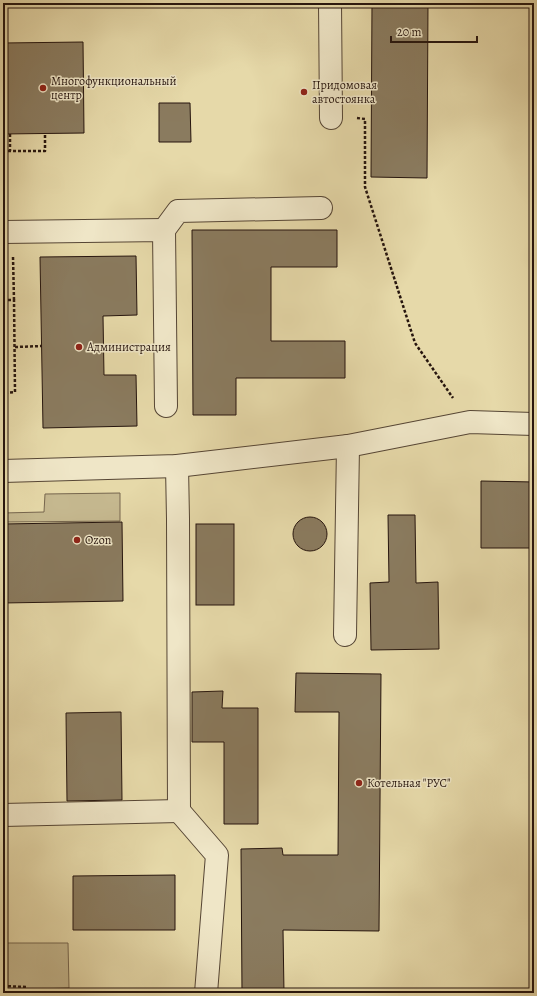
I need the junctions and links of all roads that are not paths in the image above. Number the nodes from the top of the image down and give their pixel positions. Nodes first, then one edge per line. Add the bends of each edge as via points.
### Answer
1 (330, 3) edge
2 (330, 118) road end
3 (322, 208) dead end
4 (164, 230) junction
5 (3, 232) edge
6 (166, 406) dead end
7 (534, 424) edge
8 (348, 446) junction
9 (177, 466) junction
10 (3, 471) edge
11 (345, 635) dead end
12 (179, 811) junction
13 (3, 815) edge
14 (206, 993) edge

1 - 2 street
3 - 4 street via 178,211
4 - 5 street
4 - 6 street
7 - 8 street via 470,422
8 - 9 street
8 - 11 street
9 - 10 street
9 - 12 street
12 - 13 street
12 - 14 street via 216,855

